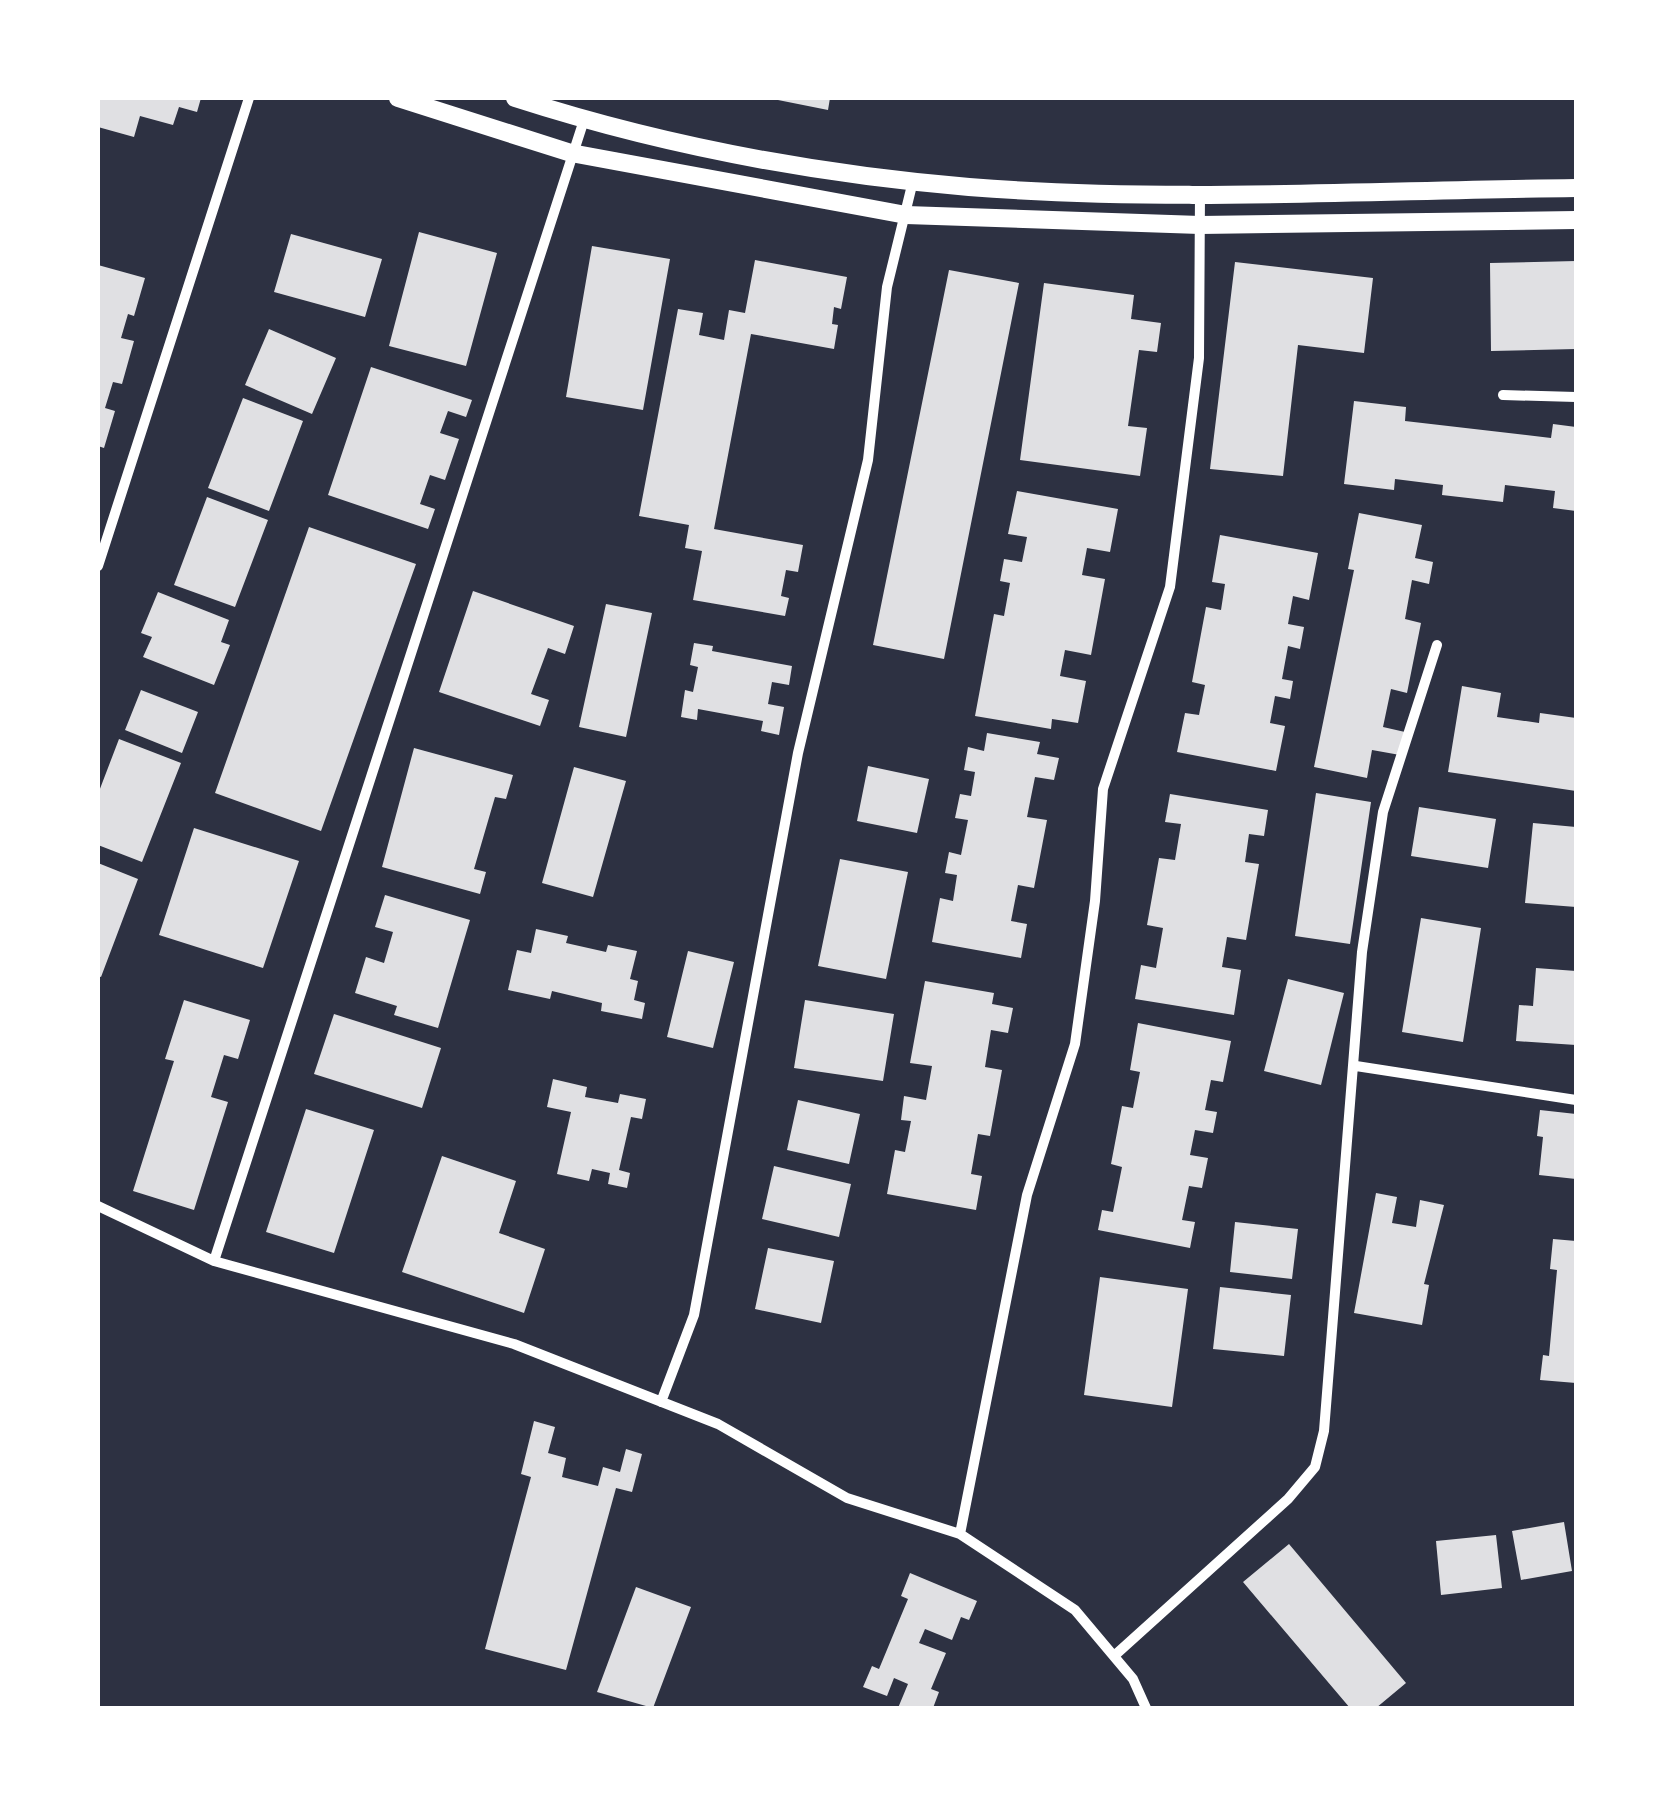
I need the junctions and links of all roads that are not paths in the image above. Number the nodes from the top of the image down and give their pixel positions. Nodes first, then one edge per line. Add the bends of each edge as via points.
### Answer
1 (249, 98) edge
2 (398, 98) edge
3 (515, 98) edge
4 (584, 120) junction
5 (571, 154) junction
6 (912, 181) junction
7 (1576, 188) edge
8 (1200, 193) junction
9 (906, 215) junction
10 (1576, 220) edge
11 (1200, 226) junction
12 (1503, 395) dead end
13 (1576, 397) edge
14 (98, 566) edge
15 (1437, 645) dead end
16 (1356, 1066) junction
17 (1576, 1100) edge
18 (98, 1206) edge
19 (214, 1261) junction
20 (661, 1402) junction
21 (960, 1534) junction
22 (1114, 1656) junction
23 (1146, 1708) edge

1 - 14 street
2 - 5 street
3 - 4 street
4 - 5 street
4 - 6 street
5 - 9 street
5 - 19 street
6 - 8 street
6 - 9 street
7 - 8 street
8 - 11 street
9 - 11 street
9 - 20 street via 887,286 868,460 798,754 694,1315
10 - 11 street
11 - 21 street via 1198,358 1170,587 1103,789 1075,1044 1028,1195
12 - 13 street
15 - 16 street via 1382,812 1362,952
16 - 17 street
16 - 22 street via 1324,1432 1315,1467
18 - 19 street
19 - 20 street via 514,1344
20 - 21 street via 718,1424 847,1498
21 - 22 street via 1076,1610
22 - 23 street

